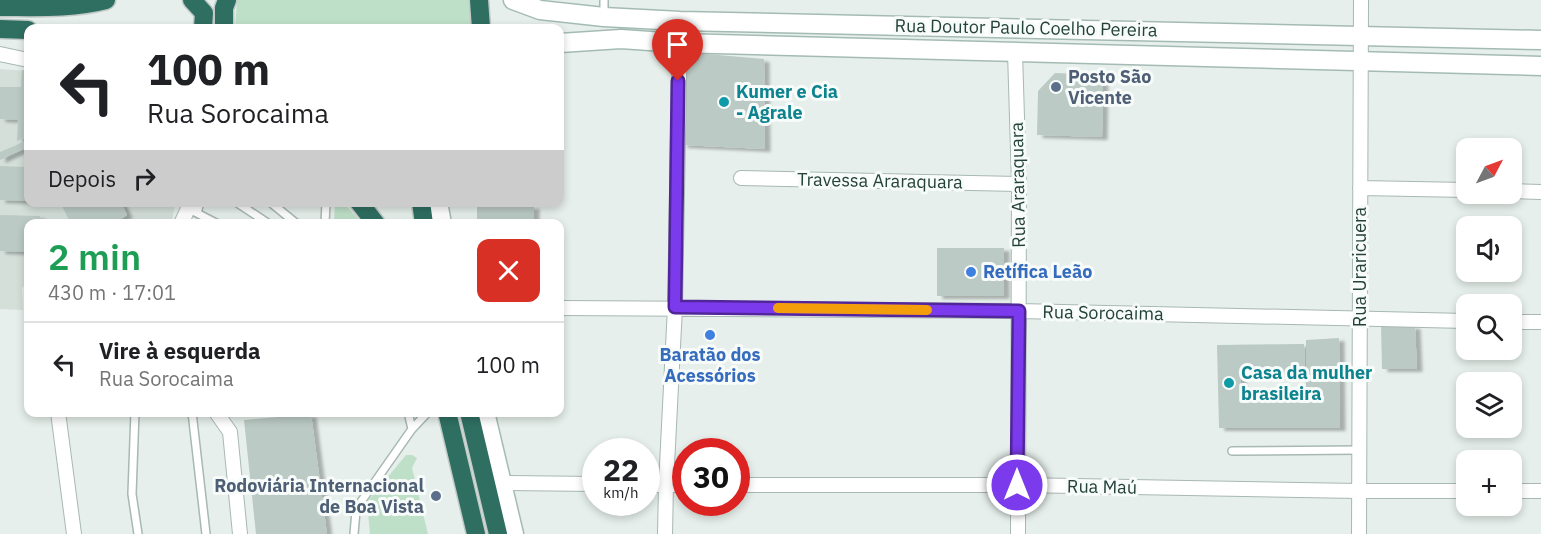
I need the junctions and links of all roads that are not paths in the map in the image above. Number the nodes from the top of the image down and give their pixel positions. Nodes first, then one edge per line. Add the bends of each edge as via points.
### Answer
1 (192, 0) edge
2 (227, 0) edge
3 (479, 0) edge
4 (513, 0) edge
5 (1361, 0) edge
6 (99, 1) edge
7 (0, 7) edge
8 (604, 8) edge
9 (680, 21) junction
10 (205, 24) edge
11 (224, 24) edge
12 (481, 24) edge
13 (0, 29) edge
14 (24, 30) edge
15 (1360, 36) junction
16 (1541, 40) edge
17 (564, 43) edge
18 (678, 43) junction
19 (1015, 52) junction
20 (0, 54) edge
21 (24, 59) edge
22 (1359, 60) junction
23 (1541, 66) edge
24 (741, 178) dead end
25 (1019, 184) junction
26 (1360, 188) junction
27 (1456, 190) edge
28 (1522, 191) edge
29 (1541, 192) edge
30 (193, 207) edge
31 (244, 207) edge
32 (276, 207) edge
33 (363, 207) edge
34 (211, 219) edge
35 (262, 219) edge
36 (291, 219) edge
37 (373, 219) edge
38 (675, 307) junction
39 (564, 308) edge
40 (1019, 311) junction
41 (1360, 319) junction
42 (1456, 321) edge
43 (1522, 322) edge
44 (1541, 322) edge
45 (59, 417) edge
46 (135, 417) edge
47 (193, 417) edge
48 (220, 417) edge
49 (409, 417) edge
50 (423, 417) edge
51 (448, 417) edge
52 (470, 417) edge
53 (486, 417) edge
54 (412, 429) junction
55 (1360, 450) junction
56 (1232, 451) dead end
57 (502, 483) junction
58 (582, 484) edge
59 (660, 485) edge
60 (666, 485) junction
61 (672, 485) edge
62 (750, 485) edge
63 (1017, 485) junction
64 (1359, 491) junction
65 (1456, 491) edge
66 (1522, 491) edge
67 (1541, 491) edge
68 (74, 534) edge
69 (138, 534) edge
70 (206, 534) edge
71 (240, 534) edge
72 (354, 534) edge
73 (476, 534) edge
74 (498, 534) edge
75 (514, 534) edge
76 (665, 534) edge
77 (1018, 534) edge
78 (1359, 534) edge

1 - 10 highway via 204,13
2 - 11 highway
3 - 12 highway
4 - 8 main road, Rua Doutor Paulo Coelho Pereira via 540,10
5 - 15 street, Rua Uraricuera
6 - 7 highway via 46,8
8 - 9 main road, Rua Doutor Paulo Coelho Pereira
9 - 15 main road, Rua Doutor Paulo Coelho Pereira
9 - 18 street
13 - 14 highway
15 - 16 main road, Rua Doutor Paulo Coelho Pereira
15 - 22 street, Rua Uraricuera
17 - 18 main road, Rua Doutor Paulo Coelho Pereira via 621,39
18 - 19 main road, Rua Doutor Paulo Coelho Pereira
18 - 38 street
19 - 22 main road, Rua Doutor Paulo Coelho Pereira
19 - 25 street, Rua Araraquara
20 - 21 street
22 - 23 main road, Rua Doutor Paulo Coelho Pereira
22 - 26 street, Rua Uraricuera
24 - 25 street, Travessa Araraquara
25 - 40 street, Rua Araraquara
26 - 27 street
26 - 41 street, Rua Uraricuera
28 - 29 street
30 - 34 lane
31 - 35 lane
32 - 36 lane
33 - 37 highway
38 - 39 street, Rua Sorocaima
38 - 40 street, Rua Sorocaima
38 - 60 street
40 - 41 street, Rua Sorocaima
40 - 63 street, Rua Araraquara
41 - 42 street, Rua Sorocaima
41 - 55 street, Rua Uraricuera
43 - 44 street
45 - 68 street
46 - 69 lane via 132,494
47 - 70 lane
48 - 71 street via 230,432
49 - 54 lane
50 - 54 lane
51 - 73 highway
52 - 74 highway
53 - 57 main road
54 - 72 lane via 358,506
55 - 56 lane
55 - 64 street, Rua Uraricuera
57 - 58 street
57 - 75 main road
59 - 60 street
60 - 61 street
60 - 76 street
62 - 63 street, Rua Maú
63 - 64 street, Rua Maú
63 - 77 street, Rua Araraquara
64 - 65 street, Rua Maú
64 - 78 street, Rua Uraricuera
66 - 67 street

